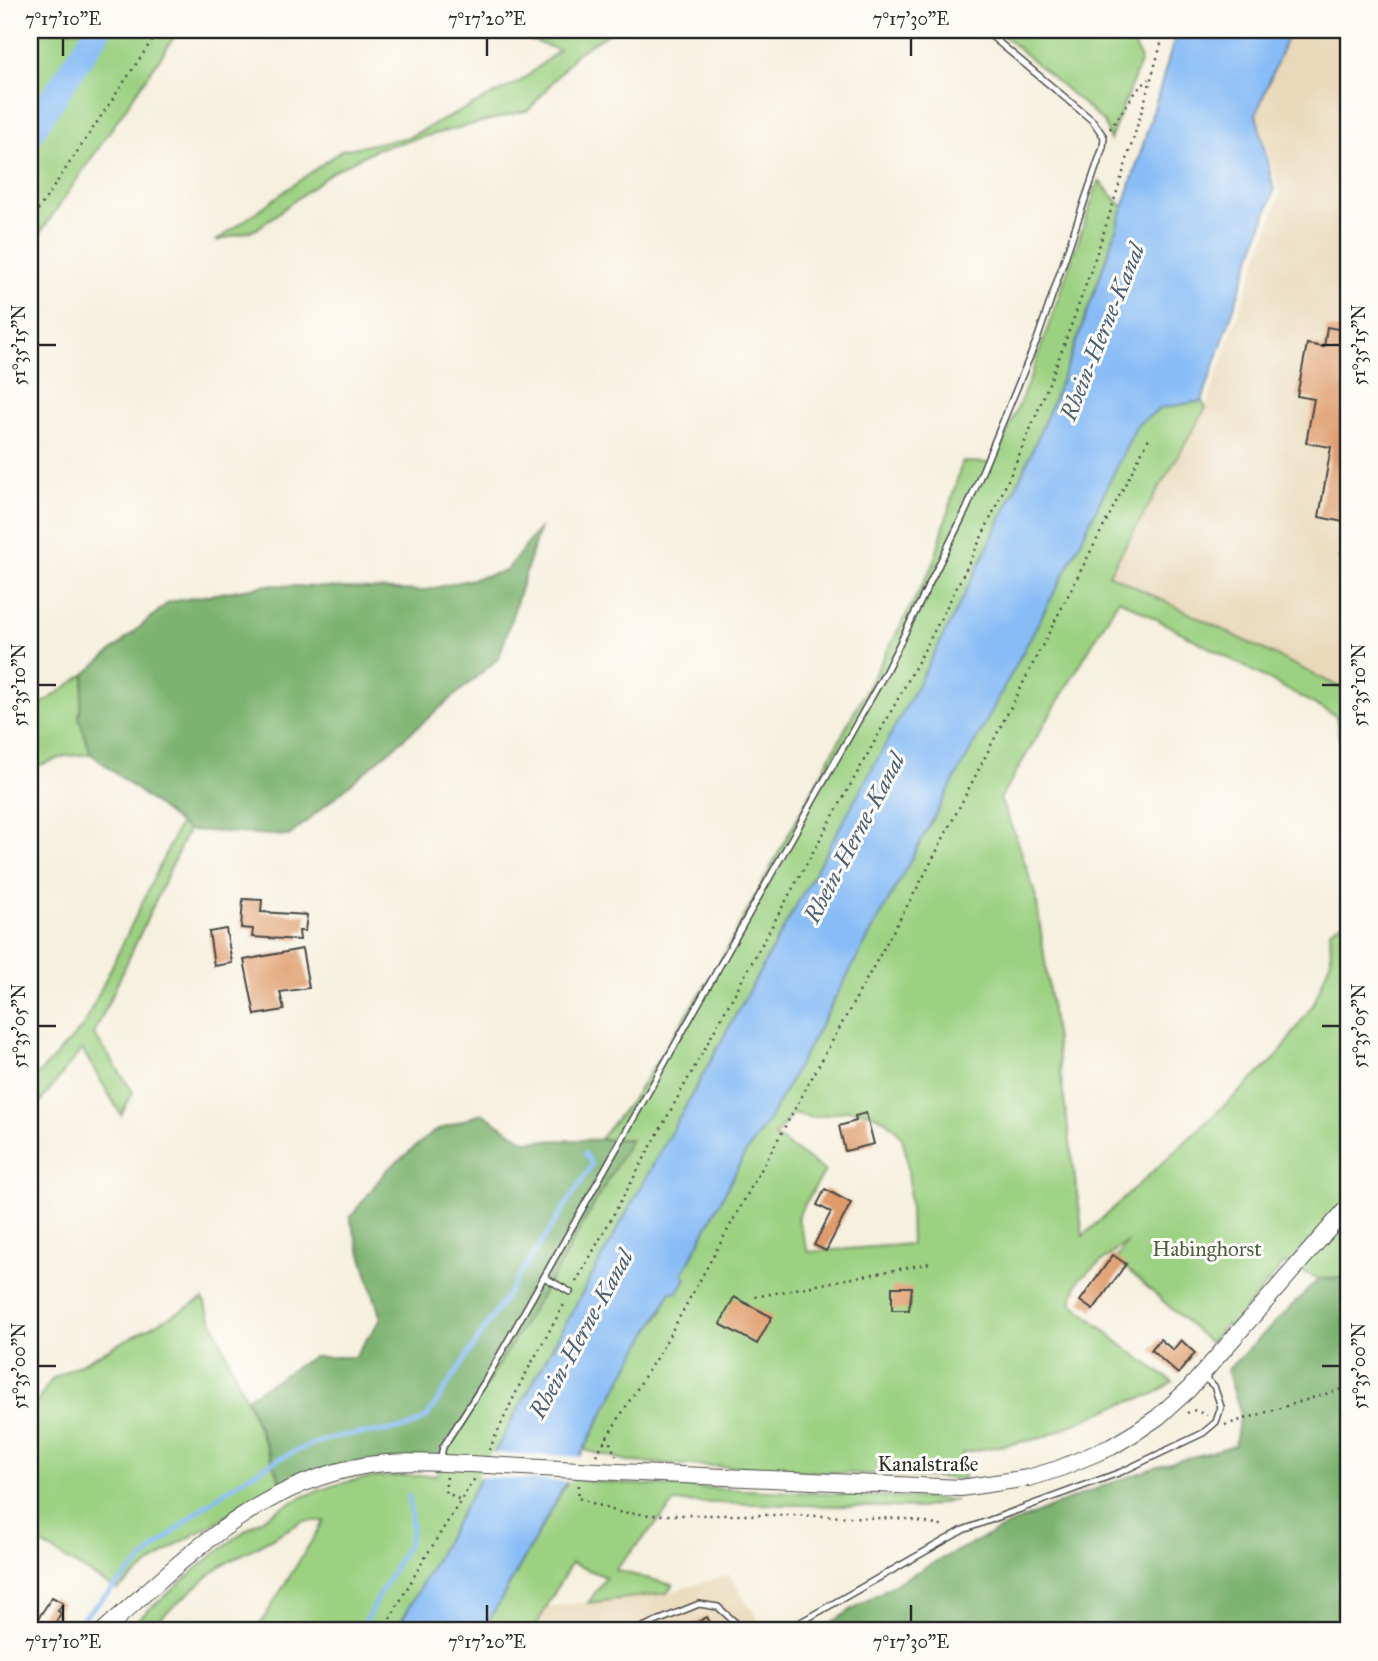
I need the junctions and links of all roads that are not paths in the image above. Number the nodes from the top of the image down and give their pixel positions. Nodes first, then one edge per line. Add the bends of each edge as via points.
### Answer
1 (984, 30) edge
2 (1348, 1207) edge
3 (544, 1277) junction
4 (570, 1292) road end
5 (1201, 1375) junction
6 (443, 1471) junction
7 (103, 1631) edge
8 (633, 1631) edge
9 (745, 1631) edge
10 (785, 1631) edge

1 - 3 lane via 1093,121 1104,137 1038,337 967,508 884,675
2 - 5 main road, Kanalstraße
3 - 4 lane
3 - 6 lane via 443,1447
5 - 6 main road, Kanalstraße, bridge via 1158,1417 1111,1447 1058,1469 995,1484 928,1488 623,1472 596,1464 477,1464
5 - 10 lane via 1220,1399 1220,1415 1203,1433 1121,1472 963,1530
6 - 7 main road, Kanalstraße via 383,1464 347,1469 268,1498 195,1549
8 - 9 lane via 699,1604 718,1607

